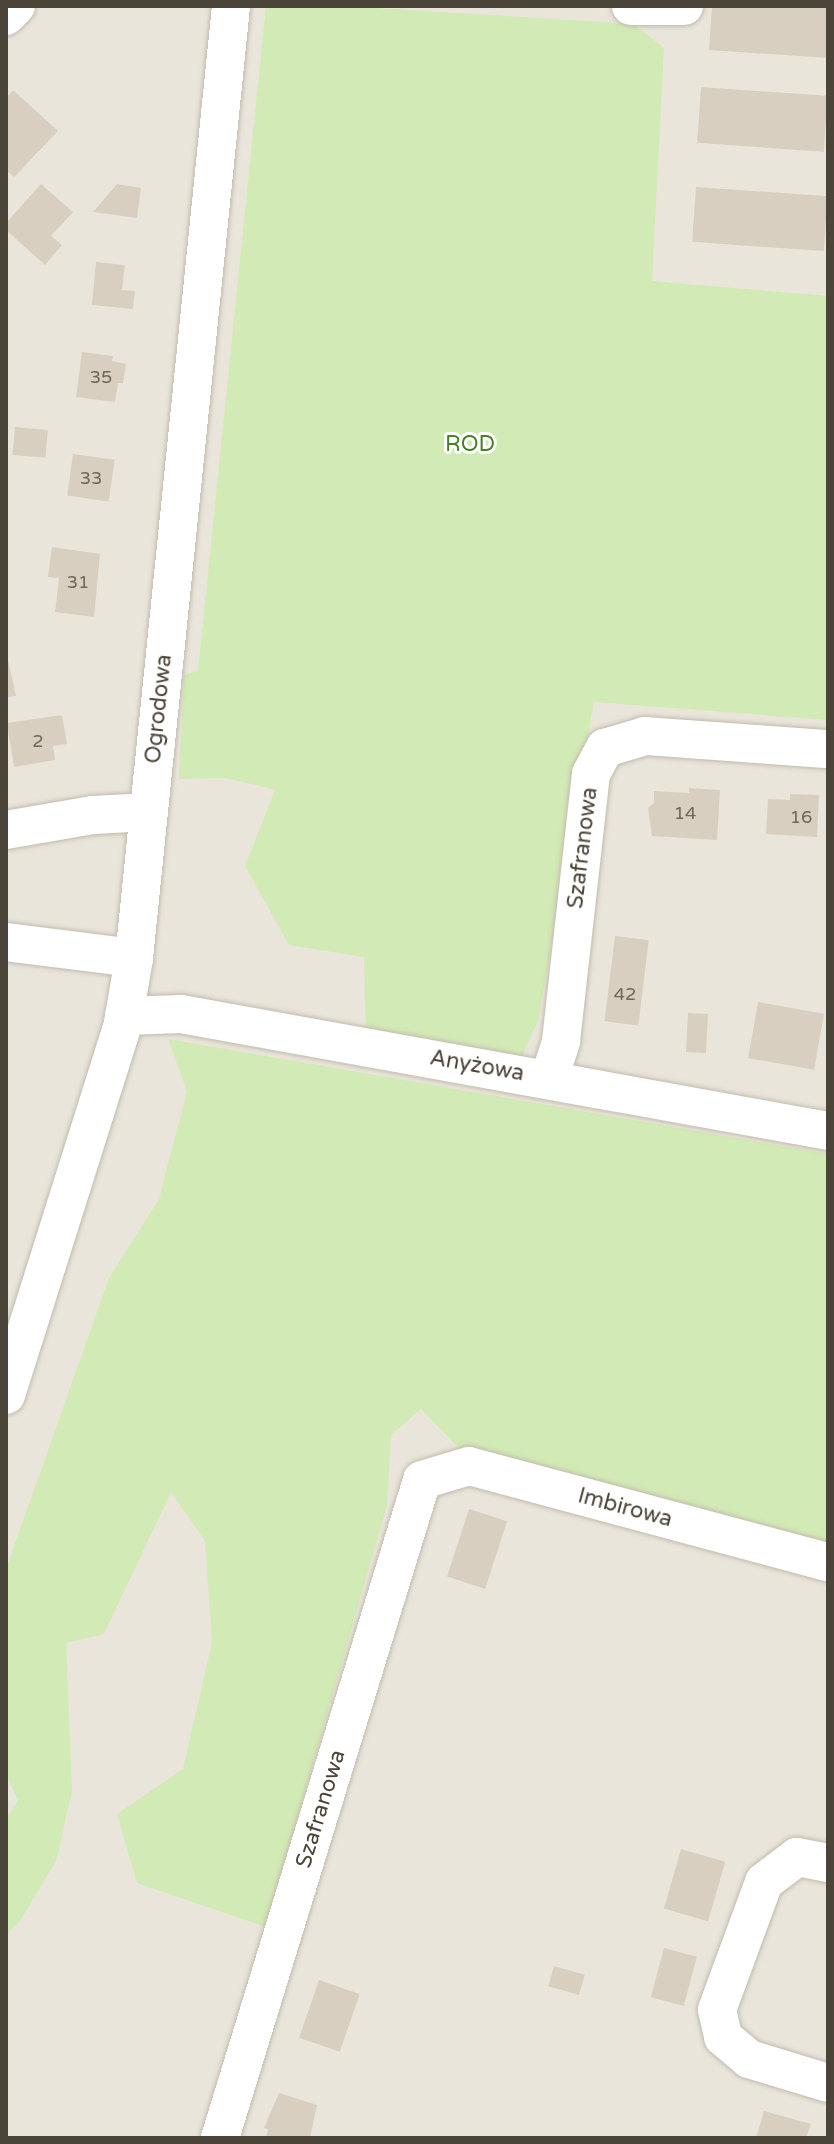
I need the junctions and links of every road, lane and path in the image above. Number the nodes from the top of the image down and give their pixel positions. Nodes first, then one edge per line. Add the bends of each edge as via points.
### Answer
1 (16, 6) edge
2 (231, 6) edge
3 (631, 6) edge
4 (684, 6) edge
5 (6, 16) edge
6 (828, 749) edge
7 (149, 812) junction
8 (6, 830) edge
9 (6, 942) edge
10 (134, 958) junction
11 (124, 1016) junction
12 (549, 1079) junction
13 (828, 1131) edge
14 (6, 1395) edge
15 (422, 1480) joint
16 (828, 1562) edge
17 (828, 1863) edge
18 (828, 2083) edge
19 (220, 2138) edge

1 - 5 street
2 - 7 street, Ogrodowa
3 - 4 street
6 - 12 street, Szafranowa via 645,736 605,748 591,774 561,1041
7 - 8 street via 93,815
7 - 10 street, Ogrodowa
9 - 10 street
10 - 11 street, Ogrodowa
11 - 12 street, Anyżowa via 181,1014
11 - 14 street, Ogrodowa
12 - 13 street, Anyżowa
15 - 16 street, Imbirowa via 469,1466
15 - 19 street, Szafranowa
17 - 18 street via 797,1857 764,1882 717,2010 723,2037 749,2059

